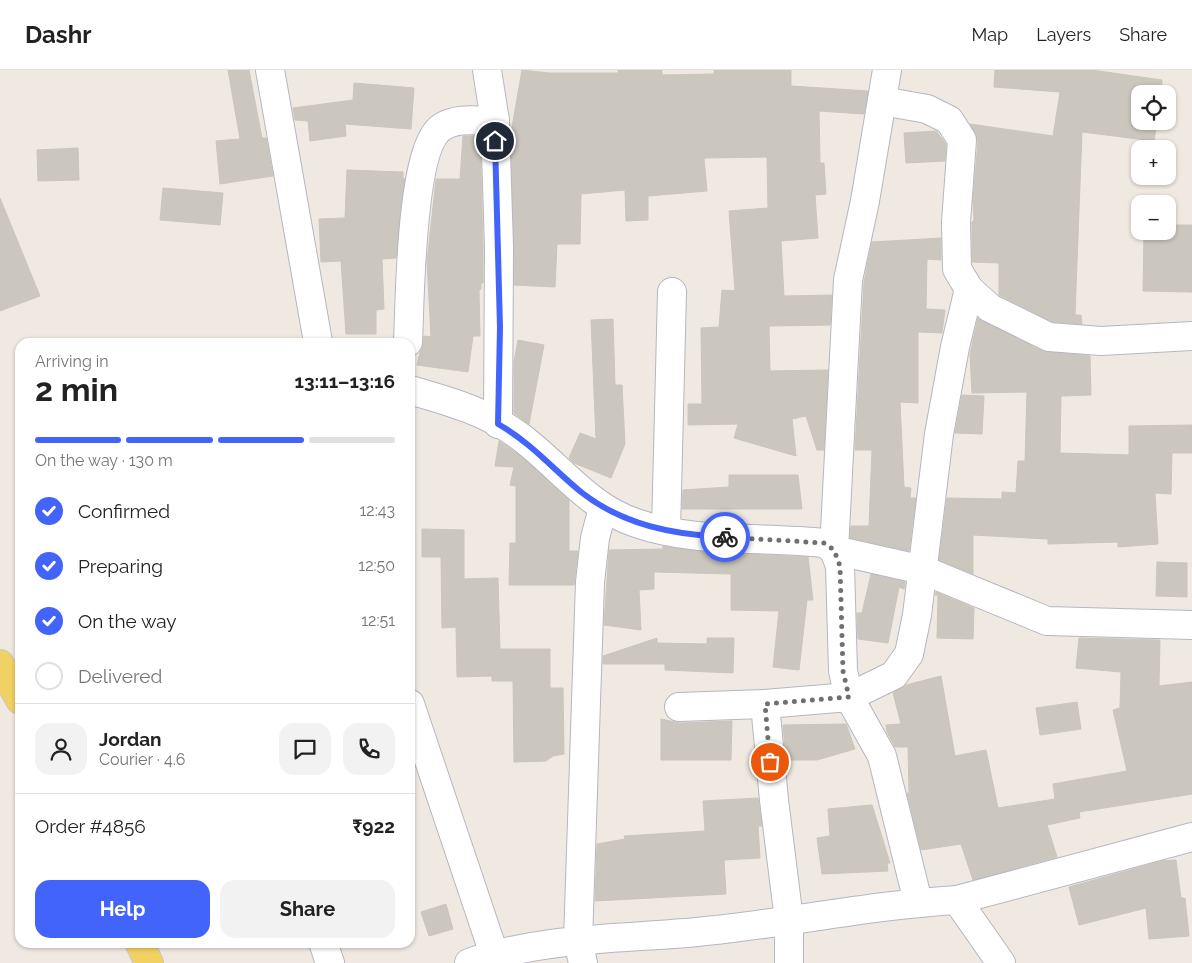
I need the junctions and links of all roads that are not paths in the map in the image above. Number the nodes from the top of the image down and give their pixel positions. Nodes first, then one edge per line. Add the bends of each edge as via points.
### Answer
1 (270, 70) edge
2 (487, 70) edge
3 (887, 70) edge
4 (882, 101) junction
5 (495, 121) junction
6 (969, 290) junction
7 (672, 292) dead end
8 (1192, 336) edge
9 (317, 338) edge
10 (408, 338) edge
11 (415, 392) edge
12 (498, 424) junction
13 (603, 508) junction
14 (666, 530) junction
15 (834, 550) junction
16 (923, 570) junction
17 (1192, 625) edge
18 (0, 664) edge
19 (15, 691) edge
20 (849, 697) junction
21 (765, 704) junction
22 (679, 706) dead end
23 (415, 719) edge
24 (1192, 837) edge
25 (958, 900) junction
26 (918, 902) junction
27 (789, 920) junction
28 (142, 948) edge
29 (325, 948) edge
30 (580, 952) edge
31 (494, 954) junction
32 (149, 963) edge
33 (330, 963) edge
34 (469, 963) edge
35 (789, 963) edge
36 (1001, 963) edge

1 - 9 street
2 - 5 street
3 - 4 street
4 - 6 street via 927,108 949,120 962,140 956,222 958,269
4 - 15 street via 848,280
5 - 10 street via 457,120 441,127 430,143 418,181
5 - 12 street via 500,327
6 - 8 street via 990,308 1049,337 1102,340
6 - 16 street via 939,434
7 - 14 street
11 - 12 street via 473,409
12 - 13 street via 518,435
13 - 14 street via 636,523
13 - 30 street via 595,538 590,582
14 - 15 street via 690,536 824,543
15 - 16 street
15 - 20 street via 840,566 843,671
16 - 17 street via 1047,621
16 - 20 street via 909,654 894,676
18 - 19 main road
20 - 21 street
20 - 26 street via 882,756
21 - 22 street
21 - 27 street
23 - 31 street
24 - 25 street
25 - 26 street
25 - 36 street
26 - 27 street
27 - 30 street
27 - 35 street
28 - 32 main road
29 - 33 street
30 - 31 street
31 - 34 street

